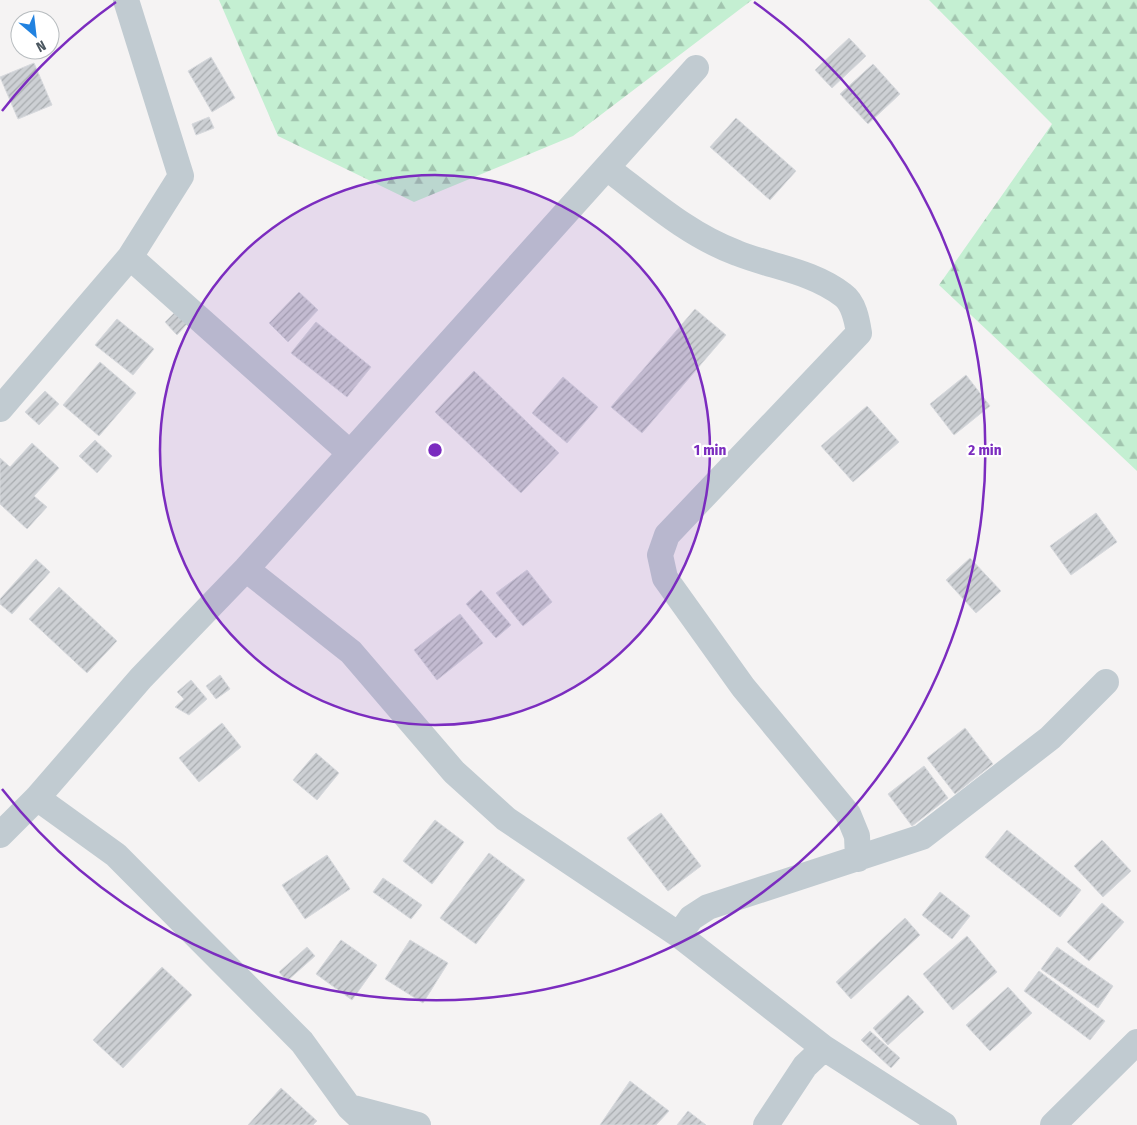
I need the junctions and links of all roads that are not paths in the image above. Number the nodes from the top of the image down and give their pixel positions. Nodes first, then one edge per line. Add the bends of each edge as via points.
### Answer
1 (126, 0) edge
2 (696, 68) dead end
3 (607, 168) junction
4 (130, 257) junction
5 (0, 409) edge
6 (350, 452) junction
7 (246, 569) junction
8 (1106, 682) dead end
9 (38, 798) junction
10 (0, 835) edge
11 (858, 859) junction
12 (679, 934) junction
13 (1137, 1042) edge
14 (824, 1048) junction
15 (349, 1107) junction
16 (368, 1125) edge
17 (418, 1125) edge
18 (766, 1125) edge
19 (944, 1125) edge
20 (1053, 1125) edge

1 - 4 street via 181,176
2 - 3 street
3 - 6 street
3 - 11 street via 690,231 736,253 815,278 845,296 855,314 859,333 667,535 660,554 665,578 743,687 848,814 857,836
4 - 5 street
4 - 6 street
6 - 7 street
7 - 9 street via 141,678
7 - 12 street via 351,652 454,772 506,819
8 - 11 street via 1050,738 922,838
9 - 10 street
9 - 15 street via 123,862 302,1042
11 - 12 street via 708,907 691,918
12 - 14 street
13 - 20 street
14 - 18 street via 806,1066
14 - 19 street
15 - 16 street
15 - 17 street

